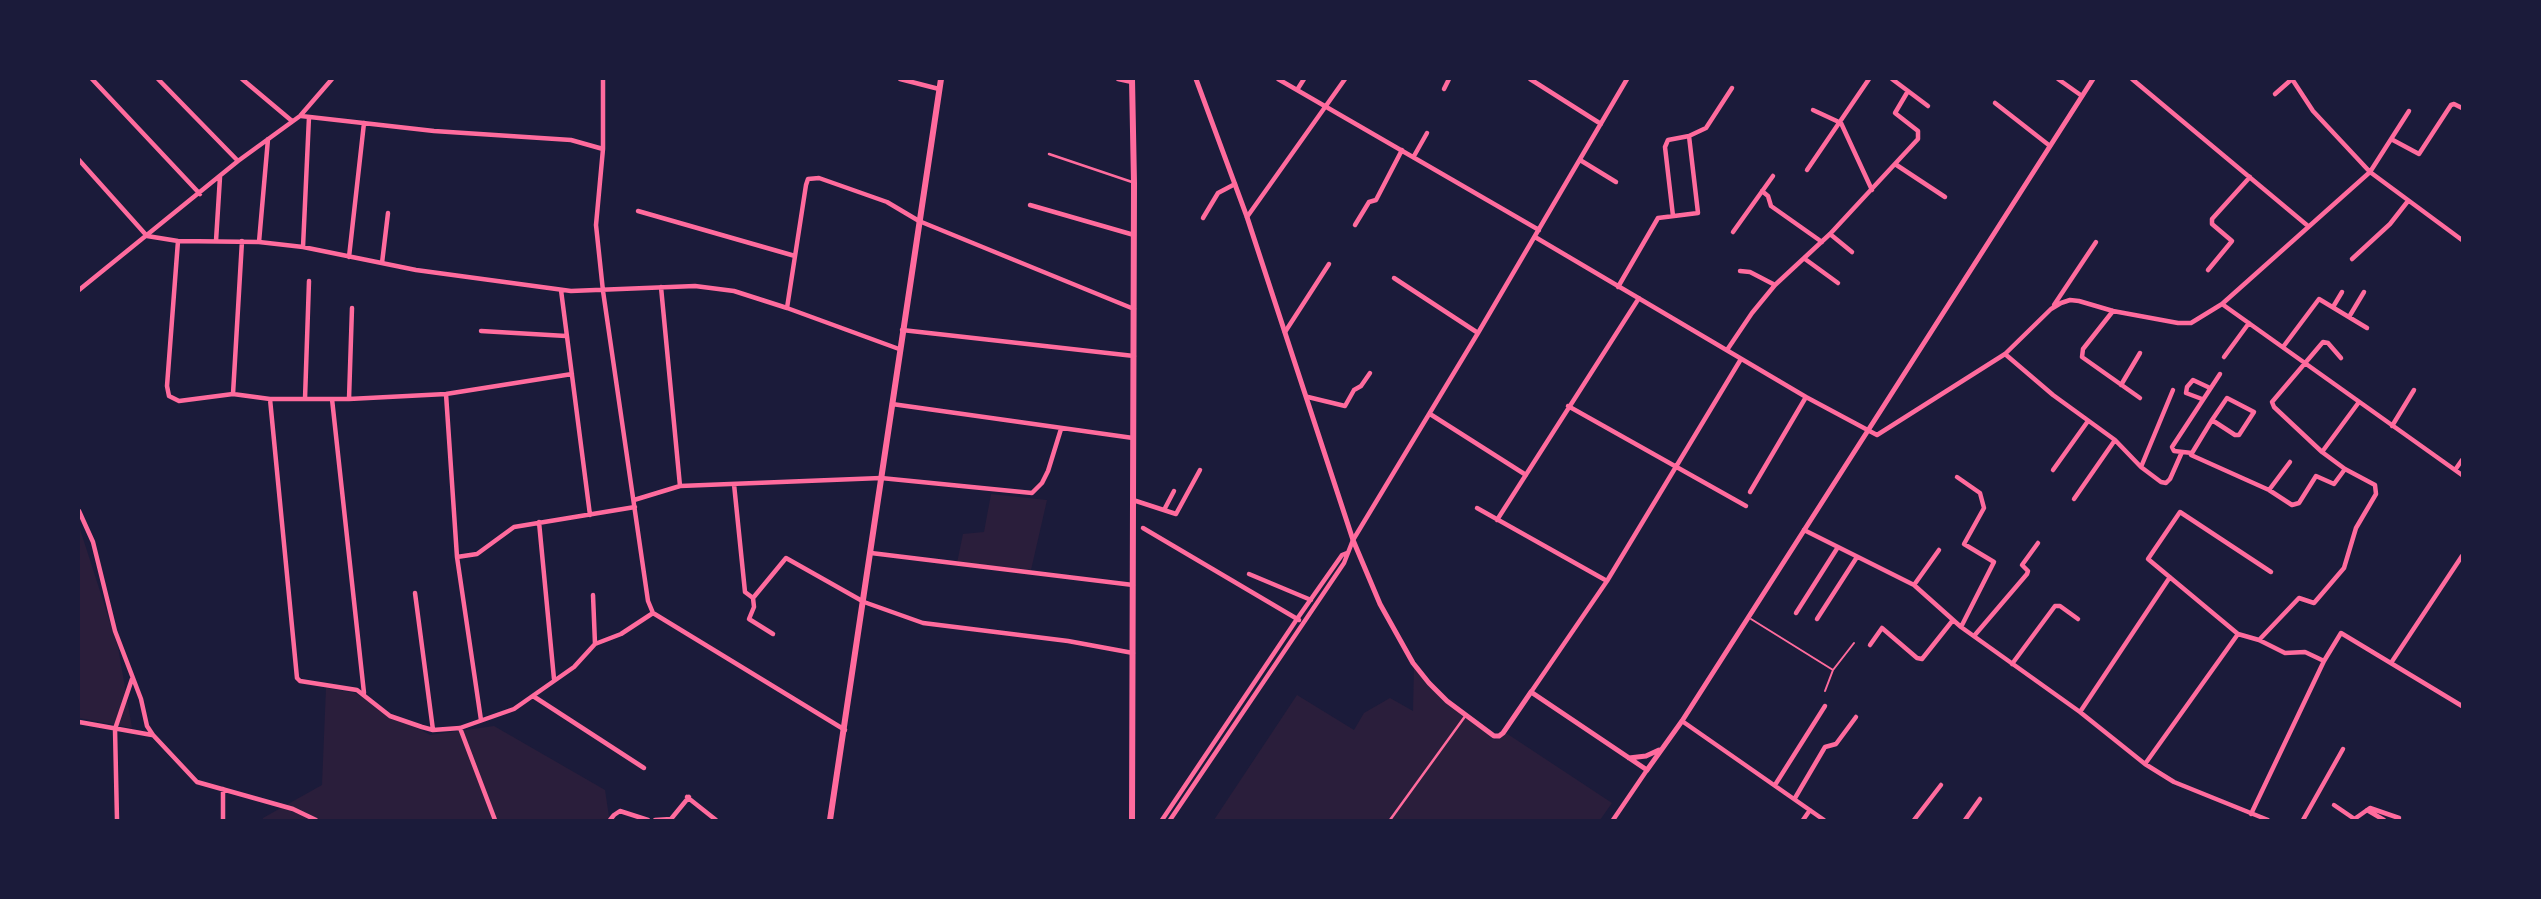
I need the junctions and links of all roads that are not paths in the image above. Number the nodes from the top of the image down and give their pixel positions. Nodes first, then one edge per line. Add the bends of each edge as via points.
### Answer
1 (92, 79) edge
2 (158, 79) edge
3 (242, 79) edge
4 (332, 79) edge
5 (603, 79) edge
6 (900, 79) edge
7 (941, 79) edge
8 (1118, 79) edge
9 (1196, 79) edge
10 (1278, 79) edge
11 (1304, 79) edge
12 (1345, 79) edge
13 (1449, 79) edge
14 (1530, 79) edge
15 (1627, 79) edge
16 (1869, 79) edge
17 (1892, 79) edge
18 (2058, 79) edge
19 (2093, 79) edge
20 (2132, 79) edge
21 (2292, 79) edge
22 (1132, 80) edge
23 (1732, 88) dead end
24 (939, 89) junction
25 (1444, 89) dead end
26 (1297, 90) junction
27 (1908, 91) junction
28 (2275, 94) dead end
29 (2082, 96) junction
30 (1995, 103) dead end
31 (1327, 106) junction
32 (1928, 106) dead end
33 (2462, 108) edge
34 (1813, 110) dead end
35 (2409, 111) dead end
36 (300, 116) junction
37 (309, 117) junction
38 (292, 121) junction
39 (364, 123) junction
40 (1841, 123) junction
41 (1601, 124) junction
42 (1427, 133) dead end
43 (1689, 136) junction
44 (268, 138) junction
45 (2391, 139) junction
46 (2050, 146) junction
47 (603, 149) junction
48 (1402, 150) junction
49 (1049, 154) dead end
50 (1414, 156) junction
51 (79, 160) edge
52 (1580, 160) junction
53 (238, 161) junction
54 (1895, 164) junction
55 (1807, 170) dead end
56 (2370, 172) junction
57 (1773, 176) dead end
58 (220, 177) junction
59 (2250, 177) junction
60 (1616, 182) dead end
61 (1134, 183) junction
62 (1235, 184) junction
63 (1872, 190) junction
64 (1762, 191) junction
65 (200, 194) junction
66 (1945, 197) dead end
67 (2408, 201) junction
68 (1030, 205) dead end
69 (638, 211) dead end
70 (388, 212) dead end
71 (1673, 216) junction
72 (1247, 217) junction
73 (1203, 218) dead end
74 (919, 221) junction
75 (1354, 225) dead end
76 (2308, 226) junction
77 (1539, 230) junction
78 (1734, 232) dead end
79 (1830, 234) junction
80 (1134, 235) junction
81 (147, 236) junction
82 (1535, 237) junction
83 (216, 240) junction
84 (2462, 240) edge
85 (178, 241) junction
86 (242, 242) junction
87 (259, 242) junction
88 (1822, 242) junction
89 (2096, 242) dead end
90 (303, 247) junction
91 (1852, 252) dead end
92 (795, 256) junction
93 (349, 257) junction
94 (1805, 259) junction
95 (2352, 259) dead end
96 (382, 263) junction
97 (1329, 264) dead end
98 (2208, 270) dead end
99 (1740, 271) dead end
100 (1394, 278) dead end
101 (309, 281) dead end
102 (1838, 284) dead end
103 (1775, 285) junction
104 (1618, 286) junction
105 (661, 287) junction
106 (80, 288) edge
107 (561, 290) junction
108 (603, 291) junction
109 (2342, 292) dead end
110 (2364, 292) dead end
111 (1639, 298) junction
112 (2222, 304) junction
113 (2333, 307) junction
114 (352, 308) dead end
115 (787, 308) junction
116 (1134, 309) junction
117 (2051, 309) junction
118 (2113, 312) junction
119 (2349, 317) junction
120 (2249, 323) junction
121 (2367, 328) dead end
122 (902, 330) junction
123 (481, 331) dead end
124 (1285, 332) junction
125 (1478, 333) junction
126 (566, 336) junction
127 (2283, 347) junction
128 (899, 349) junction
129 (1727, 350) junction
130 (2005, 354) junction
131 (2140, 354) dead end
132 (1134, 356) junction
133 (2224, 357) dead end
134 (2341, 358) dead end
135 (1741, 359) junction
136 (2305, 363) junction
137 (1370, 373) dead end
138 (572, 374) junction
139 (2220, 374) dead end
140 (2121, 384) junction
141 (2210, 388) junction
142 (2174, 390) dead end
143 (2414, 390) dead end
144 (233, 394) junction
145 (446, 394) junction
146 (1308, 397) junction
147 (1806, 397) junction
148 (2140, 398) dead end
149 (270, 399) junction
150 (306, 399) junction
151 (332, 399) junction
152 (349, 399) junction
153 (2203, 399) junction
154 (2359, 402) junction
155 (892, 404) junction
156 (1568, 406) junction
157 (1430, 414) junction
158 (2212, 420) junction
159 (2088, 421) junction
160 (2392, 426) junction
161 (1061, 429) junction
162 (1868, 430) junction
163 (1133, 438) junction
164 (2115, 440) junction
165 (2182, 452) junction
166 (2322, 452) junction
167 (2190, 454) junction
168 (2462, 460) edge
169 (2290, 462) dead end
170 (1675, 467) junction
171 (2141, 467) junction
172 (2345, 469) junction
173 (1200, 470) dead end
174 (2053, 470) dead end
175 (2455, 470) junction
176 (1526, 475) junction
177 (2462, 475) edge
178 (1958, 477) dead end
179 (881, 478) junction
180 (734, 484) junction
181 (680, 486) junction
182 (2269, 490) junction
183 (1174, 491) dead end
184 (1750, 492) dead end
185 (2074, 499) dead end
186 (634, 500) junction
187 (1133, 500) junction
188 (1746, 506) dead end
189 (635, 507) junction
190 (1477, 508) dead end
191 (1164, 510) junction
192 (79, 511) edge
193 (590, 515) junction
194 (1497, 520) junction
195 (539, 522) junction
196 (1143, 528) dead end
197 (1804, 530) junction
198 (1353, 540) junction
199 (2038, 543) dead end
200 (1838, 547) junction
201 (1939, 550) dead end
202 (871, 553) junction
203 (1347, 553) junction
204 (2462, 556) edge
205 (457, 557) junction
206 (1857, 557) junction
207 (2271, 572) dead end
208 (1250, 574) dead end
209 (2170, 577) junction
210 (1607, 581) junction
211 (1133, 584) junction
212 (1914, 585) junction
213 (415, 593) dead end
214 (593, 595) dead end
215 (754, 598) junction
216 (1311, 600) junction
217 (864, 602) junction
218 (653, 612) junction
219 (1796, 613) dead end
220 (1748, 618) junction
221 (1817, 619) dead end
222 (1953, 620) junction
223 (2078, 620) dead end
224 (1300, 621) junction
225 (1961, 627) junction
226 (773, 634) dead end
227 (2238, 634) junction
228 (1974, 636) junction
229 (2259, 640) junction
230 (1854, 643) dead end
231 (595, 644) junction
232 (1870, 645) dead end
233 (1133, 653) junction
234 (2324, 662) junction
235 (2391, 663) junction
236 (2012, 664) junction
237 (1833, 670) junction
238 (132, 678) junction
239 (554, 679) junction
240 (1825, 691) dead end
241 (1531, 692) junction
242 (364, 694) junction
243 (533, 696) junction
244 (1825, 706) dead end
245 (2462, 706) edge
246 (2080, 712) junction
247 (1466, 716) junction
248 (1856, 717) dead end
249 (481, 720) junction
250 (1682, 721) junction
251 (79, 722) edge
252 (460, 728) junction
253 (115, 729) junction
254 (433, 730) junction
255 (845, 730) junction
256 (153, 736) junction
257 (1662, 749) junction
258 (2343, 750) dead end
259 (1629, 758) junction
260 (2146, 764) junction
261 (644, 768) dead end
262 (1647, 770) junction
263 (1775, 785) junction
264 (1941, 785) dead end
265 (223, 789) junction
266 (1794, 798) junction
267 (1980, 799) dead end
268 (2334, 805) dead end
269 (1810, 810) junction
270 (2367, 810) junction
271 (2251, 814) junction
272 (2399, 818) dead end
273 (117, 820) edge
274 (223, 820) edge
275 (316, 820) edge
276 (495, 820) edge
277 (610, 820) edge
278 (648, 820) edge
279 (655, 820) edge
280 (716, 820) edge
281 (830, 820) edge
282 (1132, 820) edge
283 (1162, 820) edge
284 (1170, 820) edge
285 (1390, 820) edge
286 (1613, 820) edge
287 (1803, 820) edge
288 (1824, 820) edge
289 (1914, 820) edge
290 (1965, 820) edge
291 (2268, 820) edge
292 (2303, 820) edge
293 (2355, 820) edge
294 (2385, 820) edge

1 - 65 street
2 - 53 street
3 - 38 street
4 - 36 street
5 - 47 street
6 - 24 street
7 - 24 main road
8 - 22 street
9 - 62 street
10 - 26 street
11 - 26 street
12 - 31 street
13 - 25 street
14 - 41 street
15 - 41 street
16 - 40 street
17 - 27 street
18 - 29 street
19 - 29 street
20 - 59 street
21 - 28 street
21 - 56 street via 2313,111
22 - 61 main road
23 - 43 street via 1706,128
24 - 74 main road
26 - 31 street
27 - 32 street
27 - 54 street via 1895,113 1918,131 1918,139
29 - 46 street
30 - 46 street
31 - 48 street
31 - 72 street
33 - 45 street via 2451,105 2419,154
34 - 40 street
35 - 45 street
36 - 37 street
36 - 38 street
37 - 39 street
37 - 90 street
38 - 44 street
39 - 47 street via 571,140
39 - 93 street
40 - 55 street
40 - 63 street
41 - 52 street
42 - 50 street
43 - 71 street via 1668,140 1665,147
43 - 71 street via 1698,213
44 - 53 street
44 - 87 street
45 - 56 street
46 - 162 street
47 - 108 street via 596,225
48 - 50 street
48 - 75 street via 1376,200 1369,202
49 - 61 street
50 - 77 street
51 - 81 street
52 - 60 street
52 - 77 street
53 - 58 street
54 - 63 street
54 - 66 street
56 - 67 street
56 - 76 street
57 - 64 street
58 - 65 street
58 - 83 street
59 - 76 street
59 - 98 street via 2211,219 2232,241
61 - 80 main road
62 - 72 street
62 - 73 street via 1218,193
63 - 79 street
64 - 78 street
64 - 88 street via 1771,206
65 - 81 street
67 - 84 street
67 - 95 street
68 - 80 street
69 - 92 street
70 - 96 street
71 - 104 street via 1658,218
72 - 124 street
74 - 92 street via 887,202 819,178 808,179
74 - 116 street
74 - 122 main road
76 - 112 street
77 - 82 street
79 - 88 street
79 - 91 street
80 - 116 main road
81 - 85 street
81 - 106 street
82 - 104 street
82 - 125 street
83 - 85 street
83 - 86 street
85 - 144 street via 169,396 179,401
86 - 87 street
86 - 144 street
87 - 90 street
88 - 94 street
89 - 117 street
90 - 93 street
92 - 115 street
93 - 96 street
94 - 102 street
94 - 103 street
96 - 107 street
97 - 124 street
99 - 103 street
100 - 125 street
101 - 150 street
103 - 129 street
104 - 111 street
105 - 108 street
105 - 115 street via 734,291
105 - 181 street
107 - 108 street
107 - 126 street
108 - 186 street
109 - 113 street
110 - 119 street
111 - 129 street
111 - 156 street
112 - 118 street via 2191,323
112 - 120 street
113 - 119 street
113 - 127 street via 2319,299
114 - 152 street
115 - 128 street
116 - 132 main road
117 - 118 street via 2070,300
117 - 130 street
118 - 140 street via 2081,353
119 - 121 street
120 - 127 street
120 - 133 street
122 - 128 main road
122 - 132 street
123 - 126 street
124 - 146 street
125 - 157 street
126 - 138 street
127 - 136 street
128 - 155 main road
129 - 135 street
130 - 159 street
130 - 162 street via 1877,435
131 - 140 street
132 - 163 main road
134 - 136 street via 2325,341
135 - 147 street
135 - 170 street
136 - 154 street
136 - 166 street via 2272,402
137 - 146 street via 1345,406
138 - 145 street
138 - 193 street
139 - 141 street
140 - 148 street
141 - 153 street
141 - 153 street via 2193,380 2188,387 2186,393
142 - 171 street
143 - 160 street
144 - 149 street
145 - 152 street
145 - 205 street
146 - 198 street
147 - 162 street
147 - 184 street
149 - 150 street
149 - 242 street via 297,678
150 - 151 street
151 - 152 street
151 - 242 street
153 - 165 street via 2173,444 2174,451
154 - 160 street
154 - 166 street
155 - 161 street
155 - 179 main road
156 - 170 street
156 - 176 street
157 - 176 street
157 - 198 street
158 - 158 street via 2227,398 2254,414 2239,435
158 - 167 street
159 - 164 street
159 - 174 street
160 - 175 street
161 - 163 street
161 - 179 street via 1048,471 1032,493
162 - 197 street
163 - 187 main road
164 - 171 street
164 - 185 street
165 - 167 street
165 - 171 street via 2166,483
166 - 172 street
167 - 182 street
168 - 175 street
169 - 182 street
170 - 188 street
170 - 210 street
172 - 182 street via 2334,484 2315,476 2297,505
172 - 229 street via 2375,485 2376,494 2356,528 2344,568 2314,603 2300,598
173 - 191 street via 1176,514
175 - 177 street
176 - 194 street
178 - 225 street via 1980,493 1984,508 1964,544 1994,562
179 - 180 street
179 - 202 main road
180 - 181 street
180 - 215 street via 745,592
181 - 186 street
183 - 191 street
186 - 189 street
187 - 191 street
187 - 211 main road
189 - 193 street
189 - 218 street
190 - 194 street
192 - 238 street via 93,542
193 - 195 street
194 - 210 street
195 - 205 street via 514,527 477,554
195 - 239 street
196 - 224 street
197 - 200 street
197 - 220 street
198 - 203 street
198 - 247 street via 1380,604 1413,663
199 - 228 street via 2022,565 2027,574
200 - 206 street
200 - 219 street
201 - 212 street
202 - 211 street
202 - 217 main road
203 - 216 street
203 - 224 street
204 - 235 street
205 - 249 street
206 - 212 street
206 - 221 street
207 - 209 street via 2180,512 2148,559
208 - 216 street
209 - 227 street
209 - 246 street
210 - 241 street
211 - 233 main road
212 - 222 street
213 - 254 street
214 - 231 street
215 - 217 street via 786,558
215 - 226 street via 749,619
216 - 224 street
217 - 233 street via 923,623
217 - 255 main road
218 - 231 street via 621,634
218 - 255 street
220 - 237 lane
220 - 250 street
222 - 225 street
222 - 232 street via 1922,659 1882,628
223 - 236 street via 2055,606
224 - 283 street
224 - 284 street
225 - 228 street
227 - 229 street
227 - 260 street
228 - 236 street
229 - 234 street via 2286,653 2305,652
230 - 237 lane
231 - 239 street via 574,667
233 - 282 main road
234 - 235 street via 2341,633
234 - 271 street
235 - 245 street
236 - 246 street
237 - 240 lane
238 - 253 street
238 - 256 street
239 - 243 street
241 - 247 street via 1499,736
241 - 259 street
242 - 254 street via 390,716
243 - 249 street via 514,709
243 - 261 street
244 - 263 street
246 - 260 street
247 - 285 street
248 - 266 street via 1836,744 1825,747
249 - 252 street
250 - 257 street
250 - 263 street
251 - 253 street
252 - 254 street
252 - 276 street
253 - 256 street
253 - 273 street
255 - 281 main road
256 - 265 street via 197,782
257 - 259 street
257 - 262 street
258 - 292 street
259 - 262 street
260 - 271 street via 2174,782
262 - 286 street
263 - 266 street
264 - 289 street
265 - 274 street
265 - 275 street
266 - 269 street
267 - 290 street
268 - 293 street
269 - 287 street
269 - 288 street
270 - 272 street
270 - 293 street
270 - 294 street
271 - 291 street
277 - 278 street via 620,811
279 - 280 street via 670,818 687,797

